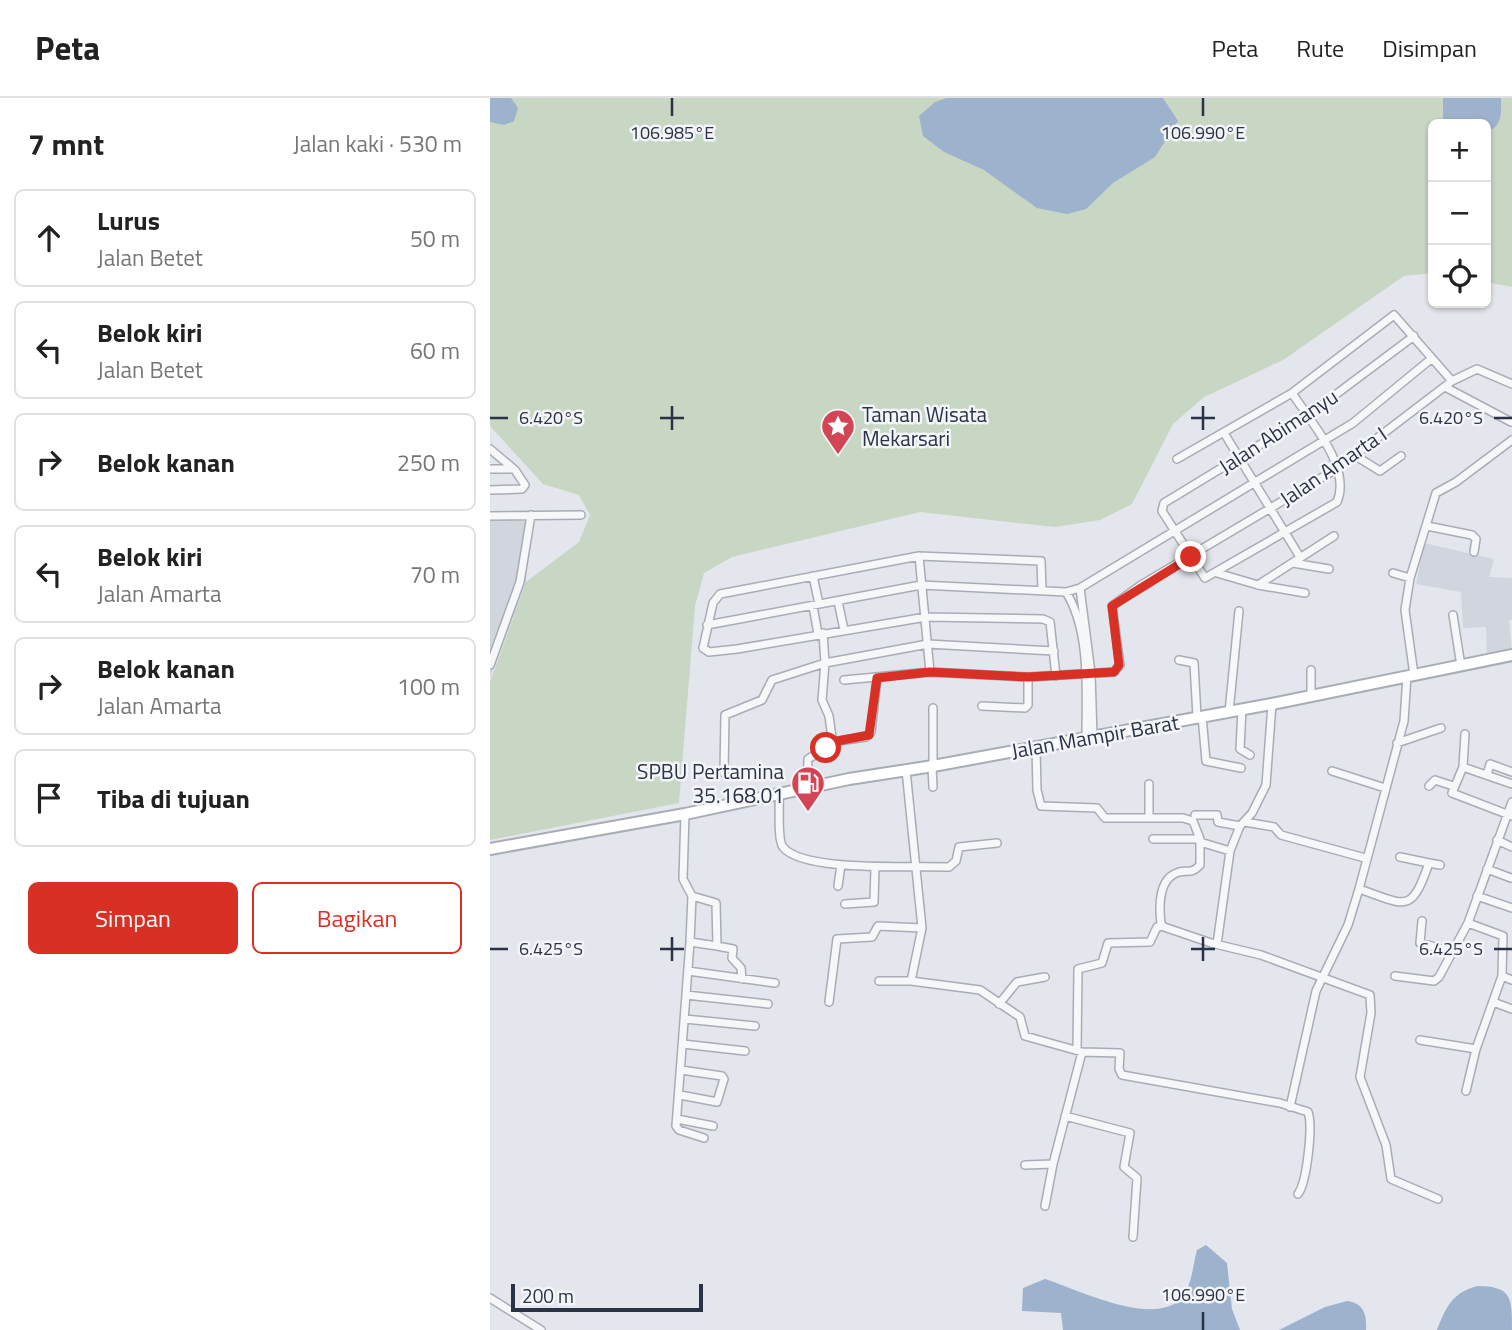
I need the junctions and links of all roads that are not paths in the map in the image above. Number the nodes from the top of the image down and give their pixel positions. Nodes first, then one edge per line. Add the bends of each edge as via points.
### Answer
1 (1414, 336) junction
2 (1431, 359) junction
3 (1452, 381) junction
4 (1512, 384) edge
5 (1445, 387) junction
6 (1292, 393) junction
7 (1307, 416) junction
8 (1511, 422) edge
9 (1224, 433) junction
10 (1512, 440) edge
11 (1323, 442) junction
12 (490, 449) edge
13 (1354, 455) junction
14 (1401, 456) dead end
15 (1239, 458) junction
16 (1177, 460) dead end
17 (1338, 468) junction
18 (510, 469) junction
19 (490, 470) edge
20 (1254, 483) junction
21 (490, 490) edge
22 (1270, 508) junction
23 (531, 515) junction
24 (581, 515) dead end
25 (490, 516) edge
26 (1427, 526) junction
27 (1174, 531) junction
28 (1285, 532) junction
29 (1334, 536) dead end
30 (1474, 552) dead end
31 (919, 556) junction
32 (1191, 557) junction
33 (1300, 557) junction
34 (1292, 563) junction
35 (1329, 569) dead end
36 (1217, 573) junction
37 (1393, 573) dead end
38 (813, 576) junction
39 (1410, 578) junction
40 (921, 584) junction
41 (1258, 585) junction
42 (1080, 588) junction
43 (1042, 590) junction
44 (1066, 592) junction
45 (1305, 593) dead end
46 (838, 601) junction
47 (816, 605) junction
48 (1079, 609) junction
49 (1240, 611) dead end
50 (1453, 615) dead end
51 (926, 617) junction
52 (707, 625) junction
53 (844, 630) junction
54 (820, 634) junction
55 (928, 644) junction
56 (1054, 651) junction
57 (1512, 655) edge
58 (1180, 660) dead end
59 (825, 663) junction
60 (490, 665) edge
61 (1461, 666) junction
62 (1311, 670) dead end
63 (930, 672) junction
64 (1088, 673) junction
65 (1411, 675) junction
66 (1056, 676) junction
67 (1028, 677) junction
68 (877, 678) junction
69 (844, 680) dead end
70 (1311, 696) junction
71 (1272, 704) junction
72 (982, 706) dead end
73 (933, 708) dead end
74 (1242, 709) junction
75 (1228, 712) junction
76 (1200, 717) junction
77 (1441, 728) dead end
78 (1465, 734) dead end
79 (1089, 738) junction
80 (832, 742) junction
81 (1397, 743) junction
82 (1035, 747) junction
83 (1250, 755) dead end
84 (932, 766) junction
85 (1463, 766) junction
86 (1241, 768) dead end
87 (906, 770) junction
88 (1332, 771) dead end
89 (1512, 772) edge
90 (724, 773) dead end
91 (1487, 775) junction
92 (1149, 784) dead end
93 (1512, 784) edge
94 (1429, 786) dead end
95 (1453, 786) junction
96 (933, 787) dead end
97 (807, 788) junction
98 (1385, 788) junction
99 (779, 793) junction
100 (1512, 802) edge
101 (681, 815) junction
102 (1195, 815) dead end
103 (1509, 815) edge
104 (1149, 817) junction
105 (1242, 824) junction
106 (1153, 839) dead end
107 (1497, 840) junction
108 (1200, 841) junction
109 (997, 843) dead end
110 (1512, 847) edge
111 (490, 849) edge
112 (1230, 851) junction
113 (1400, 857) dead end
114 (1365, 858) junction
115 (1429, 863) junction
116 (841, 865) junction
117 (1440, 865) dead end
118 (914, 866) junction
119 (874, 868) junction
120 (1487, 869) junction
121 (1511, 878) edge
122 (838, 886) dead end
123 (1359, 889) junction
124 (692, 896) junction
125 (1477, 896) junction
126 (845, 904) dead end
127 (1512, 908) edge
128 (1422, 921) dead end
129 (1468, 923) junction
130 (1163, 926) junction
131 (922, 928) junction
132 (690, 942) junction
133 (1217, 944) junction
134 (717, 946) junction
135 (1454, 952) junction
136 (688, 971) junction
137 (1045, 976) dead end
138 (1322, 976) junction
139 (1395, 976) dead end
140 (1502, 976) junction
141 (742, 979) junction
142 (1512, 980) edge
143 (879, 981) dead end
144 (911, 981) junction
145 (775, 983) dead end
146 (686, 995) junction
147 (829, 1002) dead end
148 (1493, 1002) junction
149 (768, 1004) dead end
150 (999, 1004) junction
151 (1512, 1009) edge
152 (685, 1019) junction
153 (755, 1027) dead end
154 (1420, 1040) dead end
155 (683, 1044) junction
156 (1476, 1049) junction
157 (745, 1051) dead end
158 (1080, 1051) junction
159 (681, 1070) junction
160 (1466, 1091) dead end
161 (680, 1095) junction
162 (1290, 1107) junction
163 (1065, 1116) junction
164 (677, 1119) junction
165 (713, 1126) dead end
166 (704, 1139) dead end
167 (1025, 1164) dead end
168 (1053, 1164) junction
169 (1298, 1194) dead end
170 (1438, 1199) dead end
171 (1045, 1206) dead end
172 (1133, 1237) dead end
173 (490, 1298) edge
174 (541, 1330) edge

1 - 2 street
1 - 6 street via 1394,314
1 - 7 street, Jalan Abimanyu
2 - 3 street
2 - 11 street
3 - 4 street, Jalan Amarta I via 1478,369
3 - 5 street, Jalan Amarta I
5 - 8 street
5 - 13 street, Jalan Amarta I
6 - 7 street
6 - 9 street
7 - 11 street
7 - 15 street, Jalan Abimanyu
9 - 15 street
9 - 16 street
10 - 26 street via 1456,482 1440,488
11 - 17 street
11 - 20 street
12 - 18 street
13 - 14 street via 1380,471
13 - 17 street, Jalan Amarta I
15 - 20 street
15 - 27 street, Jalan Abimanyu via 1164,503 1163,511
17 - 22 street, Jalan Amarta I
17 - 28 street via 1337,502
18 - 19 street
18 - 21 street via 522,478 522,489
20 - 22 street
20 - 27 street
22 - 28 street
22 - 32 street, Jalan Amarta I
23 - 24 street
23 - 25 street
23 - 60 street via 520,582
26 - 30 street via 1472,535 1476,539
26 - 39 street
27 - 32 street
27 - 42 street
28 - 33 street
28 - 36 street
29 - 33 street
31 - 38 street
31 - 40 street
31 - 43 street via 1041,561
32 - 36 street via 1205,578
32 - 64 street, Jalan Amarta I via 1112,606 1119,665 1114,672
33 - 34 street
34 - 35 street
34 - 41 street
36 - 41 street
37 - 39 street
38 - 47 street
38 - 52 street via 720,594
39 - 65 street via 1405,619
40 - 43 street
40 - 46 street
40 - 51 street
41 - 45 street
42 - 44 street
42 - 48 street
43 - 44 street
44 - 48 street
46 - 47 street
46 - 53 street
47 - 52 street
47 - 54 street
48 - 64 street
49 - 75 street
50 - 61 street
51 - 53 street
51 - 55 street
51 - 56 street via 1046,619
52 - 54 street via 703,648 709,652
53 - 54 street
54 - 59 street
55 - 56 street
55 - 59 street
55 - 63 street
56 - 66 street
57 - 61 street, Jalan Mampir Barat
58 - 76 street via 1194,663
59 - 80 street via 822,700
59 - 90 street via 772,680 762,700 725,715
61 - 65 street, Jalan Mampir Barat
62 - 70 street
63 - 67 street
63 - 68 street
64 - 66 street
64 - 79 street
65 - 70 street, Jalan Mampir Barat
65 - 81 street
66 - 67 street
67 - 72 street via 1025,708
68 - 69 street
68 - 80 street via 869,735
70 - 71 street, Jalan Mampir Barat
71 - 74 street, Jalan Mampir Barat
71 - 105 street via 1266,785
73 - 84 street
74 - 75 street, Jalan Mampir Barat
74 - 83 street via 1240,749
75 - 76 street, Jalan Mampir Barat
76 - 79 street, Jalan Mampir Barat
76 - 86 street via 1206,761
77 - 81 street
78 - 85 street
79 - 82 street, Jalan Mampir Barat
80 - 97 street via 808,759
81 - 98 street
82 - 84 street, Jalan Mampir Barat
82 - 104 street via 1041,806 1092,807 1105,818
84 - 87 street, Jalan Mampir Barat
84 - 96 street
85 - 91 street
85 - 95 street
87 - 97 street, Jalan Mampir Barat
87 - 118 street
88 - 98 street
89 - 91 street via 1490,764
91 - 93 street
92 - 104 street
94 - 95 street via 1435,780
95 - 103 street via 1452,793
97 - 99 street, Jalan Mampir Barat
98 - 114 street
99 - 101 street, Jalan Mampir Barat
99 - 116 street via 783,848
100 - 103 street
101 - 111 street, Jalan Mampir Barat
101 - 124 street via 683,879
102 - 105 street via 1217,815 1218,822
103 - 107 street
104 - 108 street via 1190,819
105 - 112 street
105 - 114 street via 1273,827 1281,835
106 - 108 street
107 - 110 street
107 - 120 street
108 - 112 street
108 - 130 street via 1200,865 1169,877 1164,885 1159,908
109 - 118 street via 959,847 956,861 949,867
112 - 133 street
113 - 115 street
114 - 123 street
115 - 117 street
115 - 123 street via 1419,894 1405,902
116 - 119 street
116 - 122 street
118 - 119 street
118 - 131 street
119 - 126 street via 874,902
120 - 121 street
120 - 125 street
123 - 138 street via 1348,925
124 - 132 street
124 - 134 street via 716,903
125 - 127 street
125 - 129 street
128 - 135 street via 1420,943
129 - 135 street
129 - 140 street via 1503,936
130 - 133 street
130 - 158 street via 1157,926 1150,942 1108,943 1102,963 1078,969
131 - 144 street
131 - 147 street via 877,926 872,937 837,939
132 - 134 street
132 - 136 street
133 - 138 street
134 - 141 street via 733,949 732,958 741,968
135 - 139 street via 1434,981
136 - 141 street
136 - 146 street
137 - 150 street via 1017,982
138 - 162 street via 1307,1022
138 - 170 street via 1370,995 1360,1077 1386,1145 1388,1175
140 - 142 street
140 - 148 street
141 - 145 street
143 - 144 street
144 - 150 street via 980,990
146 - 149 street
146 - 152 street
148 - 151 street
148 - 156 street
150 - 158 street via 1022,1020 1025,1036
152 - 153 street
152 - 155 street
154 - 156 street
155 - 157 street
155 - 159 street
156 - 160 street
158 - 162 street via 1120,1052 1122,1075
158 - 163 street
159 - 161 street
159 - 161 street via 724,1079 717,1102
161 - 164 street
162 - 169 street via 1310,1116 1309,1149
163 - 168 street
163 - 172 street via 1130,1133 1124,1167 1137,1175
164 - 165 street
164 - 166 street via 679,1130
167 - 168 street
168 - 171 street
173 - 174 street

